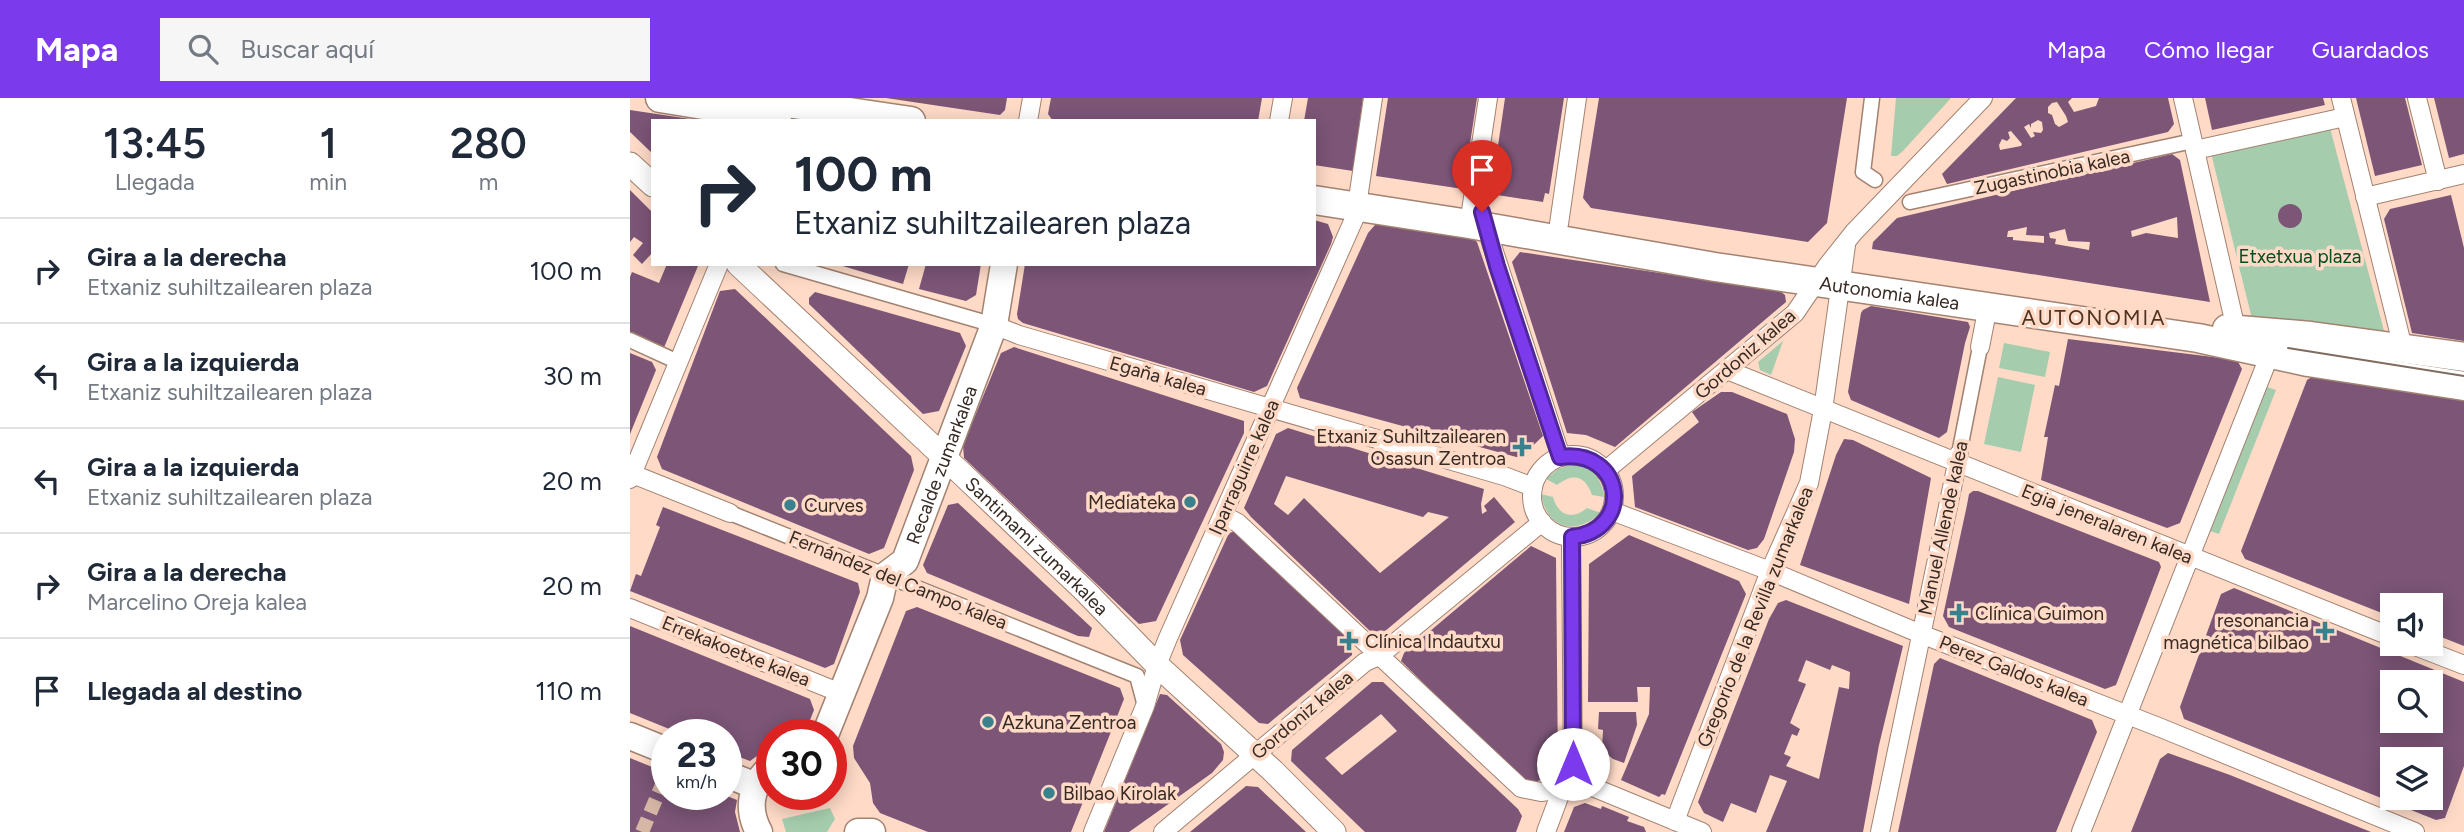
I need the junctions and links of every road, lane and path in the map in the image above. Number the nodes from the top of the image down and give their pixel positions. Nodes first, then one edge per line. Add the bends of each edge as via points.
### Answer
1 (660, 98) edge
2 (753, 98) edge
3 (1031, 98) edge
4 (1283, 98) edge
5 (1373, 98) edge
6 (1488, 98) edge
7 (1577, 98) edge
8 (1872, 98) edge
9 (1983, 98) edge
10 (2183, 98) edge
11 (2341, 98) edge
12 (2417, 98) edge
13 (785, 112) edge
14 (2345, 117) junction
15 (883, 119) edge
16 (1028, 119) edge
17 (1279, 119) edge
18 (2194, 146) junction
19 (630, 164) edge
20 (2463, 179) edge
21 (1875, 180) dead end
22 (2438, 181) junction
23 (651, 183) edge
24 (1316, 186) edge
25 (2365, 197) junction
26 (1316, 200) edge
27 (1359, 200) junction
28 (1910, 202) dead end
29 (1479, 217) junction
30 (1559, 224) junction
31 (718, 266) edge
32 (740, 266) edge
33 (790, 266) edge
34 (1004, 266) edge
35 (1834, 269) junction
36 (1988, 306) junction
37 (994, 325) junction
38 (2237, 338) junction
39 (630, 340) edge
40 (1980, 347) joint
41 (2403, 348) junction
42 (2270, 354) junction
43 (2464, 357) edge
44 (678, 362) junction
45 (1727, 370) junction
46 (2464, 386) edge
47 (1269, 408) junction
48 (1823, 410) junction
49 (944, 457) junction
50 (1560, 457) junction
51 (1958, 459) junction
52 (1605, 471) junction
53 (631, 475) edge
54 (1533, 487) junction
55 (1612, 511) junction
56 (730, 513) joint
57 (1223, 515) junction
58 (1542, 522) junction
59 (1572, 537) junction
60 (2191, 557) junction
61 (1770, 571) junction
62 (885, 576) junction
63 (630, 608) edge
64 (2380, 632) edge
65 (1921, 634) junction
66 (1379, 656) junction
67 (2441, 656) edge
68 (1157, 665) junction
69 (2464, 665) edge
70 (843, 694) junction
71 (1145, 706) junction
72 (2127, 716) junction
73 (832, 719) edge
74 (630, 736) edge
75 (651, 745) edge
76 (1255, 755) junction
77 (1567, 784) junction
78 (756, 797) edge
79 (1675, 821) junction
80 (760, 832) edge
81 (859, 832) edge
82 (872, 832) edge
83 (1093, 832) edge
84 (1163, 832) edge
85 (1334, 832) edge
86 (1546, 832) edge
87 (1702, 832) edge
88 (1880, 832) edge
89 (2081, 832) edge
90 (2415, 832) edge

1 - 13 main road
2 - 13 main road
3 - 16 street
4 - 17 street
5 - 27 street, Iparraguirre kalea
6 - 29 street
7 - 30 street
8 - 21 street via 1863,172
9 - 35 street, Gordoniz kalea via 1854,232
10 - 18 street
11 - 14 street
12 - 22 street
13 - 15 main road
14 - 18 street
14 - 25 street
18 - 28 street, Zugastinobia kalea
18 - 38 street
19 - 23 street
20 - 22 street
22 - 25 street
24 - 27 main road, Autonomia kalea
25 - 41 street
26 - 27 main road, Autonomia kalea
27 - 29 main road, Autonomia kalea
27 - 47 street, Iparraguirre kalea
29 - 30 main road, Autonomia kalea
29 - 35 main road, Autonomia kalea via 1715,267
29 - 50 street
30 - 35 main road, Autonomia kalea
31 - 44 street
32 - 49 street, Santimami zumarkalea
33 - 37 street, Egaña kalea
34 - 37 main road, Recalde zumarkalea
35 - 36 main road, Autonomia kalea
35 - 38 main road, Autonomia kalea
35 - 45 street, Gordoniz kalea via 1795,313
35 - 48 street, Gregorio de la Revilla zumarkalea
36 - 38 main road, Autonomia kalea
36 - 40 street, Manuel Allende kalea
37 - 47 street, Egaña kalea
37 - 49 main road, Recalde zumarkalea
38 - 41 main road, Autonomia kalea via 2311,335
38 - 42 main road, Autonomia kalea
39 - 44 street
40 - 51 street, Manuel Allende kalea
41 - 43 main road, Autonomia kalea
42 - 46 main road, Autonomia kalea
42 - 60 street
44 - 53 street
45 - 48 street, Egia jeneralaren kalea
45 - 52 street, Gordoniz kalea
47 - 54 street, Egaña kalea
47 - 57 street, Iparraguirre kalea
48 - 51 street, Egia jeneralaren kalea
48 - 61 street, Gregorio de la Revilla zumarkalea via 1809,483
49 - 62 main road, Recalde zumarkalea via 905,561
49 - 68 street, Santimami zumarkalea
50 - 52 street via 1585,457
50 - 54 street via 1540,472
51 - 60 street, Egia jeneralaren kalea
51 - 65 street, Manuel Allende kalea
52 - 55 street via 1614,494
53 - 56 street, Fernández del Campo kalea
54 - 58 street via 1535,512
55 - 59 street via 1596,530
55 - 61 street, Perez Galdos kalea
56 - 62 street, Fernández del Campo kalea
57 - 66 street via 1238,523
57 - 68 street, Iparraguirre kalea
58 - 59 street via 1550,530
58 - 66 street, Gordoniz kalea
59 - 77 street
60 - 64 street, Egia jeneralaren kalea
60 - 72 street
61 - 65 street, Perez Galdos kalea
61 - 79 street, Gregorio de la Revilla zumarkalea
62 - 70 main road, Recalde zumarkalea
62 - 71 street, Fernández del Campo kalea via 1137,676
63 - 70 street, Errekakoetxe kalea
65 - 72 street, Perez Galdos kalea
65 - 88 street, Manuel Allende kalea
66 - 76 street, Gordoniz kalea via 1365,662
66 - 77 street via 1521,788 1541,792
67 - 69 street
68 - 71 street, Iparraguirre kalea
68 - 76 street, Santimami zumarkalea
70 - 73 main road, Recalde zumarkalea
71 - 83 street, Iparraguirre kalea
72 - 89 street
72 - 90 street, Perez Galdos kalea
74 - 75 main road
76 - 84 street, Gordoniz kalea
76 - 85 street, Santimami zumarkalea
77 - 79 street
77 - 86 street
78 - 80 main road via 751,810
79 - 87 street
81 - 82 main road

